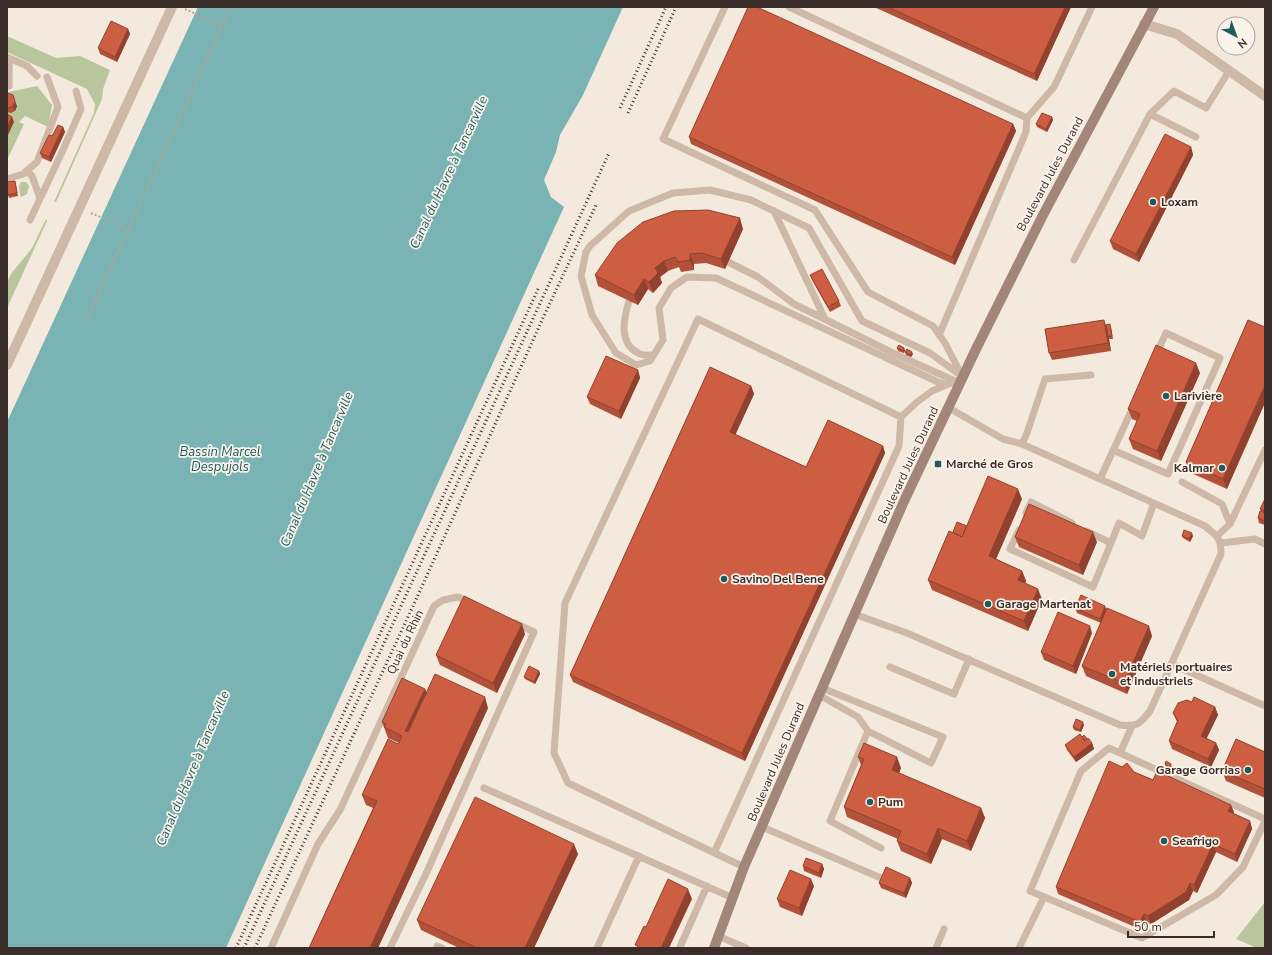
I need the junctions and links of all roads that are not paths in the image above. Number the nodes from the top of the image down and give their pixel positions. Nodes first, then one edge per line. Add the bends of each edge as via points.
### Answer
1 (172, 7) edge
2 (725, 7) edge
3 (789, 7) edge
4 (1092, 7) edge
5 (1154, 7) edge
6 (1144, 24) junction
7 (8, 58) edge
8 (1230, 71) junction
9 (37, 76) dead end
10 (47, 77) dead end
11 (9, 86) dead end
12 (76, 91) dead end
13 (1265, 96) edge
14 (1150, 114) junction
15 (1027, 118) junction
16 (1196, 137) dead end
17 (27, 171) junction
18 (7, 179) edge
19 (40, 198) junction
20 (774, 211) junction
21 (30, 220) dead end
22 (1074, 260) dead end
23 (728, 262) dead end
24 (629, 301) edge
25 (825, 319) junction
26 (939, 335) junction
27 (654, 355) junction
28 (1152, 362) edge
29 (7, 365) edge
30 (1091, 375) dead end
31 (959, 379) junction
32 (947, 385) junction
33 (1136, 399) edge
34 (949, 408) junction
35 (901, 417) junction
36 (1022, 444) junction
37 (1113, 450) junction
38 (1265, 450) edge
39 (1100, 479) junction
40 (1182, 482) dead end
41 (1154, 503) junction
42 (1230, 524) junction
43 (1217, 536) junction
44 (1111, 543) junction
45 (1221, 543) junction
46 (1265, 544) edge
47 (479, 606) edge
48 (854, 614) junction
49 (507, 619) edge
50 (969, 659) junction
51 (1172, 664) junction
52 (890, 667) dead end
53 (820, 691) junction
54 (1265, 706) edge
55 (1132, 726) junction
56 (868, 731) junction
57 (1120, 753) junction
58 (484, 788) dead end
59 (1265, 820) edge
60 (762, 827) junction
61 (881, 848) dead end
62 (714, 853) junction
63 (639, 856) junction
64 (744, 867) junction
65 (881, 878) edge
66 (707, 886) junction
67 (1044, 897) junction
68 (733, 898) junction
69 (944, 929) dead end
70 (718, 936) junction
71 (680, 947) dead end
72 (271, 948) edge
73 (390, 948) edge
74 (597, 948) edge
75 (714, 948) edge
76 (746, 948) edge
77 (936, 948) edge
78 (1019, 948) edge

1 - 29 street
2 - 26 lane via 663,139 815,210 868,292 933,326
3 - 15 lane
4 - 15 lane via 1054,87
5 - 6 main road, Boulevard Jules Durand
6 - 8 street via 1177,34
6 - 31 main road, Boulevard Jules Durand via 1042,215
7 - 9 lane via 27,66
7 - 11 lane
8 - 13 street
8 - 14 lane via 1206,108 1174,91
10 - 17 lane via 58,107 37,162
12 - 19 lane via 80,109
14 - 16 lane
14 - 22 lane
15 - 26 lane via 1026,132
17 - 18 lane
17 - 19 lane via 32,176
19 - 21 lane
20 - 25 lane
20 - 27 lane via 750,200 710,190 673,192 629,211 590,246 580,276 592,315 616,353 636,365 650,361
20 - 31 lane via 809,228 862,321 930,352
23 - 25 lane via 758,277 794,304
24 - 27 lane via 624,332 628,345 639,354
25 - 31 lane via 893,353
26 - 31 lane via 945,343
27 - 32 lane via 663,340 660,308 671,288 687,277 716,278
28 - 37 lane via 1166,333 1220,358 1168,474
30 - 36 lane via 1045,380
31 - 32 lane
31 - 34 main road, Boulevard Jules Durand
32 - 35 lane via 932,391
33 - 37 lane
34 - 36 lane via 1003,438
34 - 48 main road, Boulevard Jules Durand
35 - 62 lane via 899,446
35 - 62 lane via 698,319 565,603 554,754 568,783
36 - 39 lane
37 - 39 lane
38 - 42 lane
39 - 41 lane
40 - 42 lane via 1222,504
41 - 43 lane via 1205,526
41 - 44 lane via 1142,536 1119,523
42 - 43 lane
43 - 45 lane
44 - 44 lane via 1031,502 1010,549 1093,587
45 - 46 lane via 1255,539
45 - 51 lane via 1221,554
47 - 72 lane, Quai du Rhin via 458,597 443,600 434,606 340,810 318,844
48 - 50 lane
48 - 53 main road, Boulevard Jules Durand
49 - 73 lane via 534,632
50 - 52 lane via 954,694
50 - 55 lane via 1120,725
51 - 54 lane
51 - 55 lane via 1150,711 1142,722
53 - 56 lane via 858,717
53 - 56 lane via 943,737 931,763
53 - 60 main road, Boulevard Jules Durand
55 - 57 lane
56 - 61 lane via 830,821
57 - 59 lane
57 - 67 lane via 1109,748 1081,771 1030,891
58 - 63 lane
59 - 67 lane via 1243,867 1216,895 1142,938
60 - 64 main road, Boulevard Jules Durand
60 - 65 lane
62 - 64 lane
63 - 66 lane
63 - 74 lane
64 - 68 main road, Boulevard Jules Durand
66 - 68 lane
66 - 71 lane
67 - 78 lane
68 - 70 main road, Boulevard Jules Durand
69 - 77 lane
70 - 75 main road, Boulevard Jules Durand
70 - 76 lane

